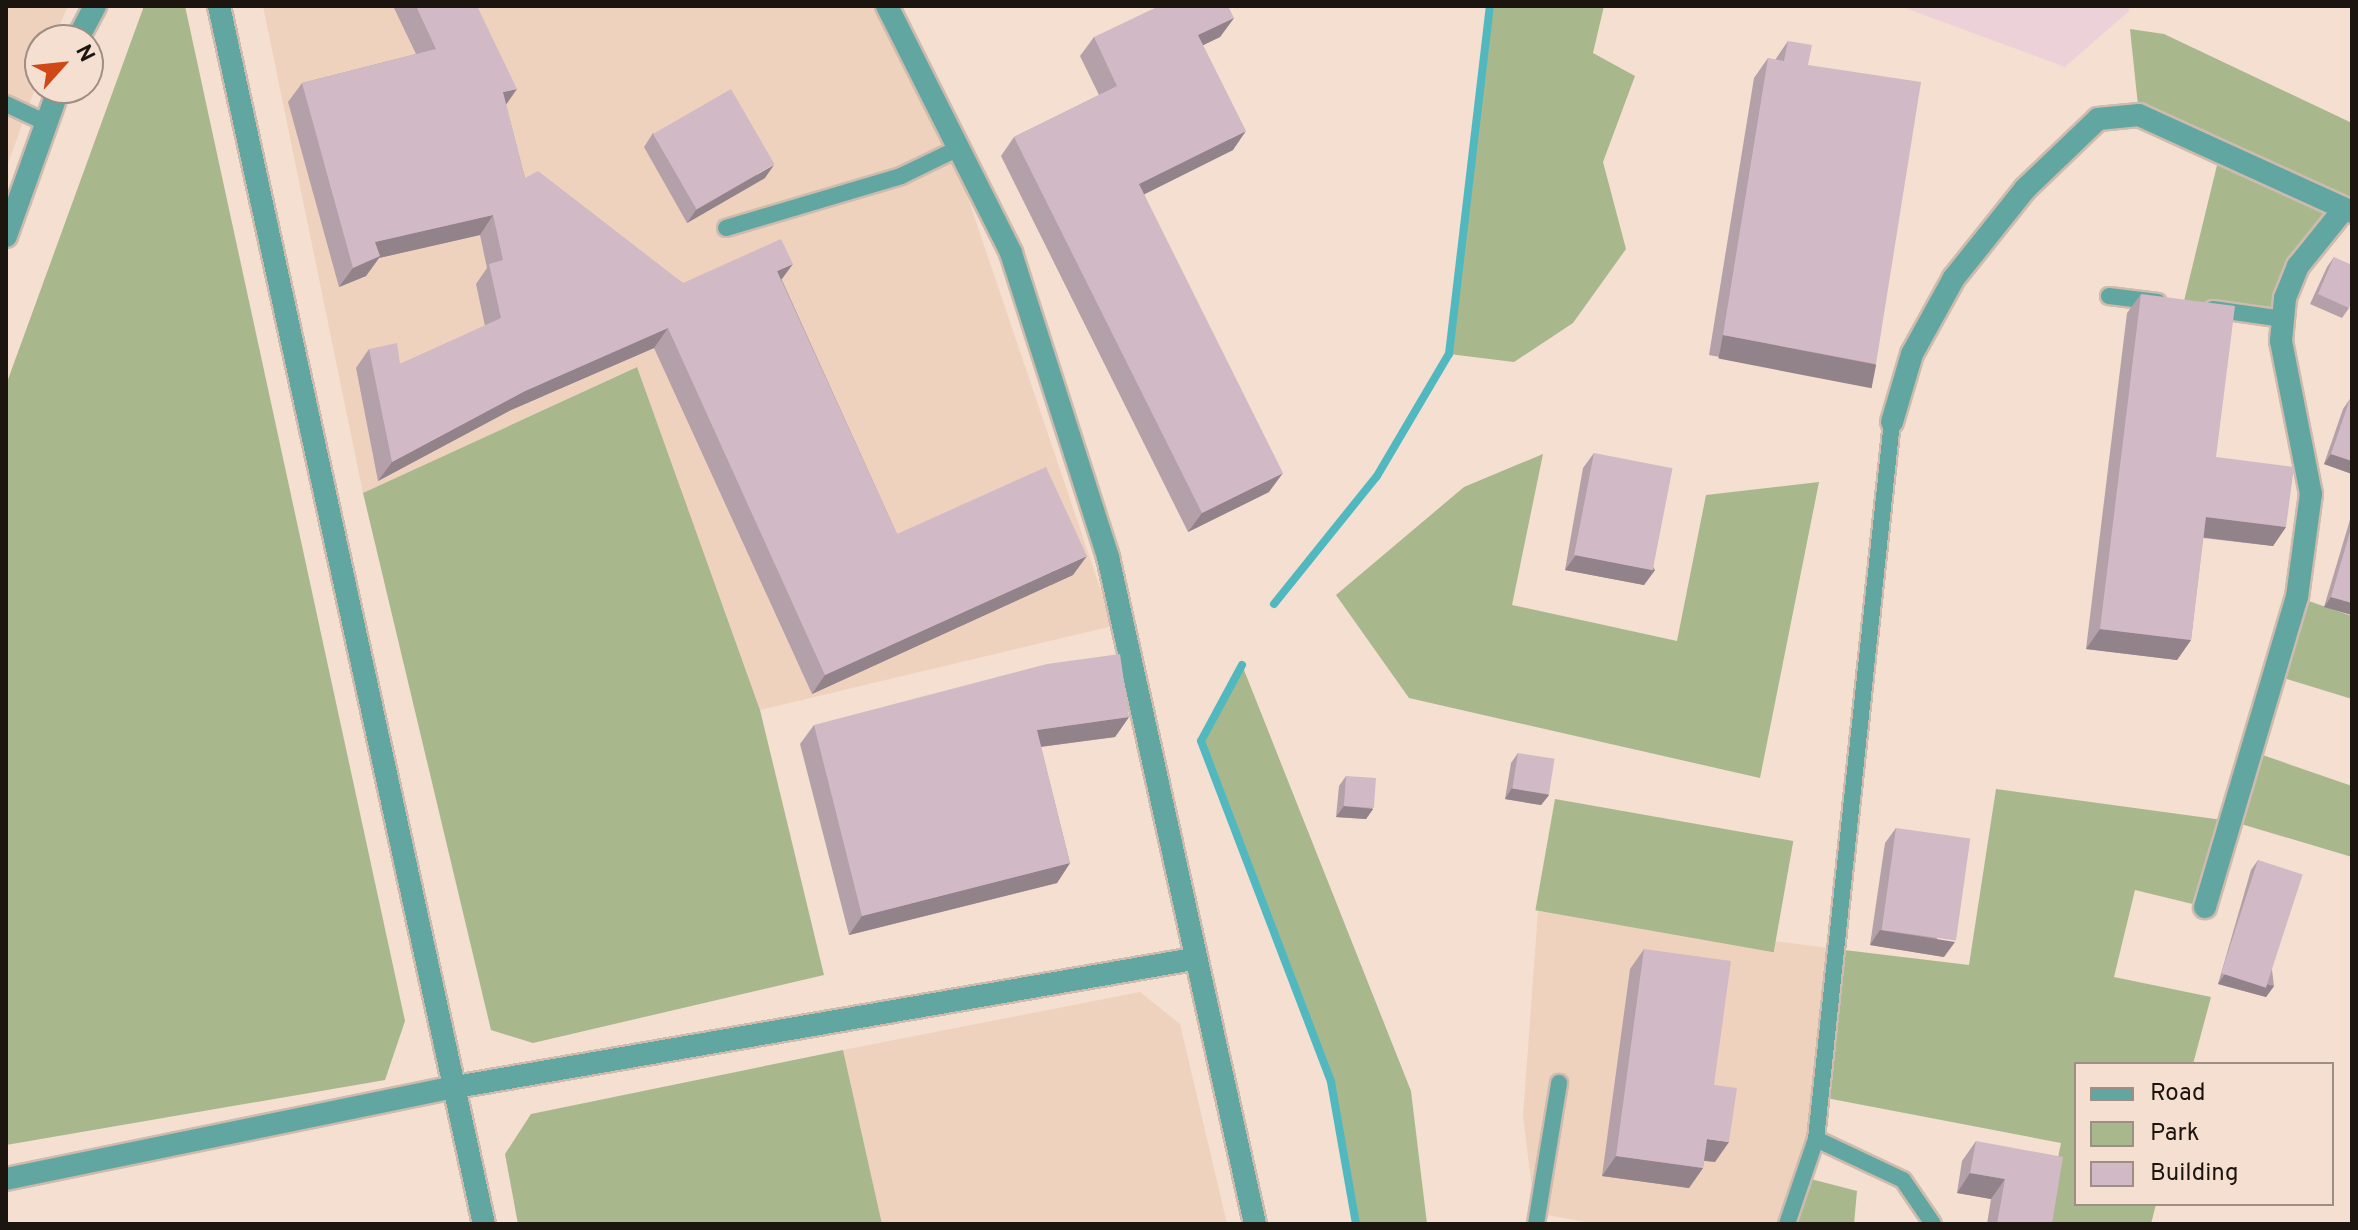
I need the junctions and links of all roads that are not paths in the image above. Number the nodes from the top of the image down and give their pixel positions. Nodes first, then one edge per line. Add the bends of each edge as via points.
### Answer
1 (95, 6) edge
2 (219, 6) edge
3 (887, 6) edge
4 (85, 24) edge
5 (6, 104) edge
6 (54, 104) edge
7 (47, 123) junction
8 (959, 148) junction
9 (2348, 210) edge
10 (726, 228) dead end
11 (6, 236) edge
12 (2109, 296) dead end
13 (2283, 319) junction
14 (1892, 422) joint
15 (2205, 907) dead end
16 (1193, 959) junction
17 (1559, 1083) dead end
18 (456, 1087) junction
19 (1816, 1139) junction
20 (6, 1179) edge
21 (484, 1224) edge
22 (1255, 1224) edge
23 (1536, 1224) edge
24 (1787, 1224) edge
25 (1933, 1224) edge

1 - 4 street
2 - 18 street
3 - 8 street
5 - 7 lane
6 - 7 street
7 - 11 street
8 - 10 lane via 901,176
8 - 16 street via 1011,253 1108,557
9 - 13 street via 2298,266
9 - 14 street via 2139,115 2098,119 2025,189 1954,278 1912,354
12 - 13 lane
13 - 15 street via 2311,494 2297,597
14 - 19 lane
16 - 18 street
16 - 22 street
17 - 23 lane
18 - 20 street
18 - 21 street
19 - 24 lane
19 - 25 lane via 1903,1180

